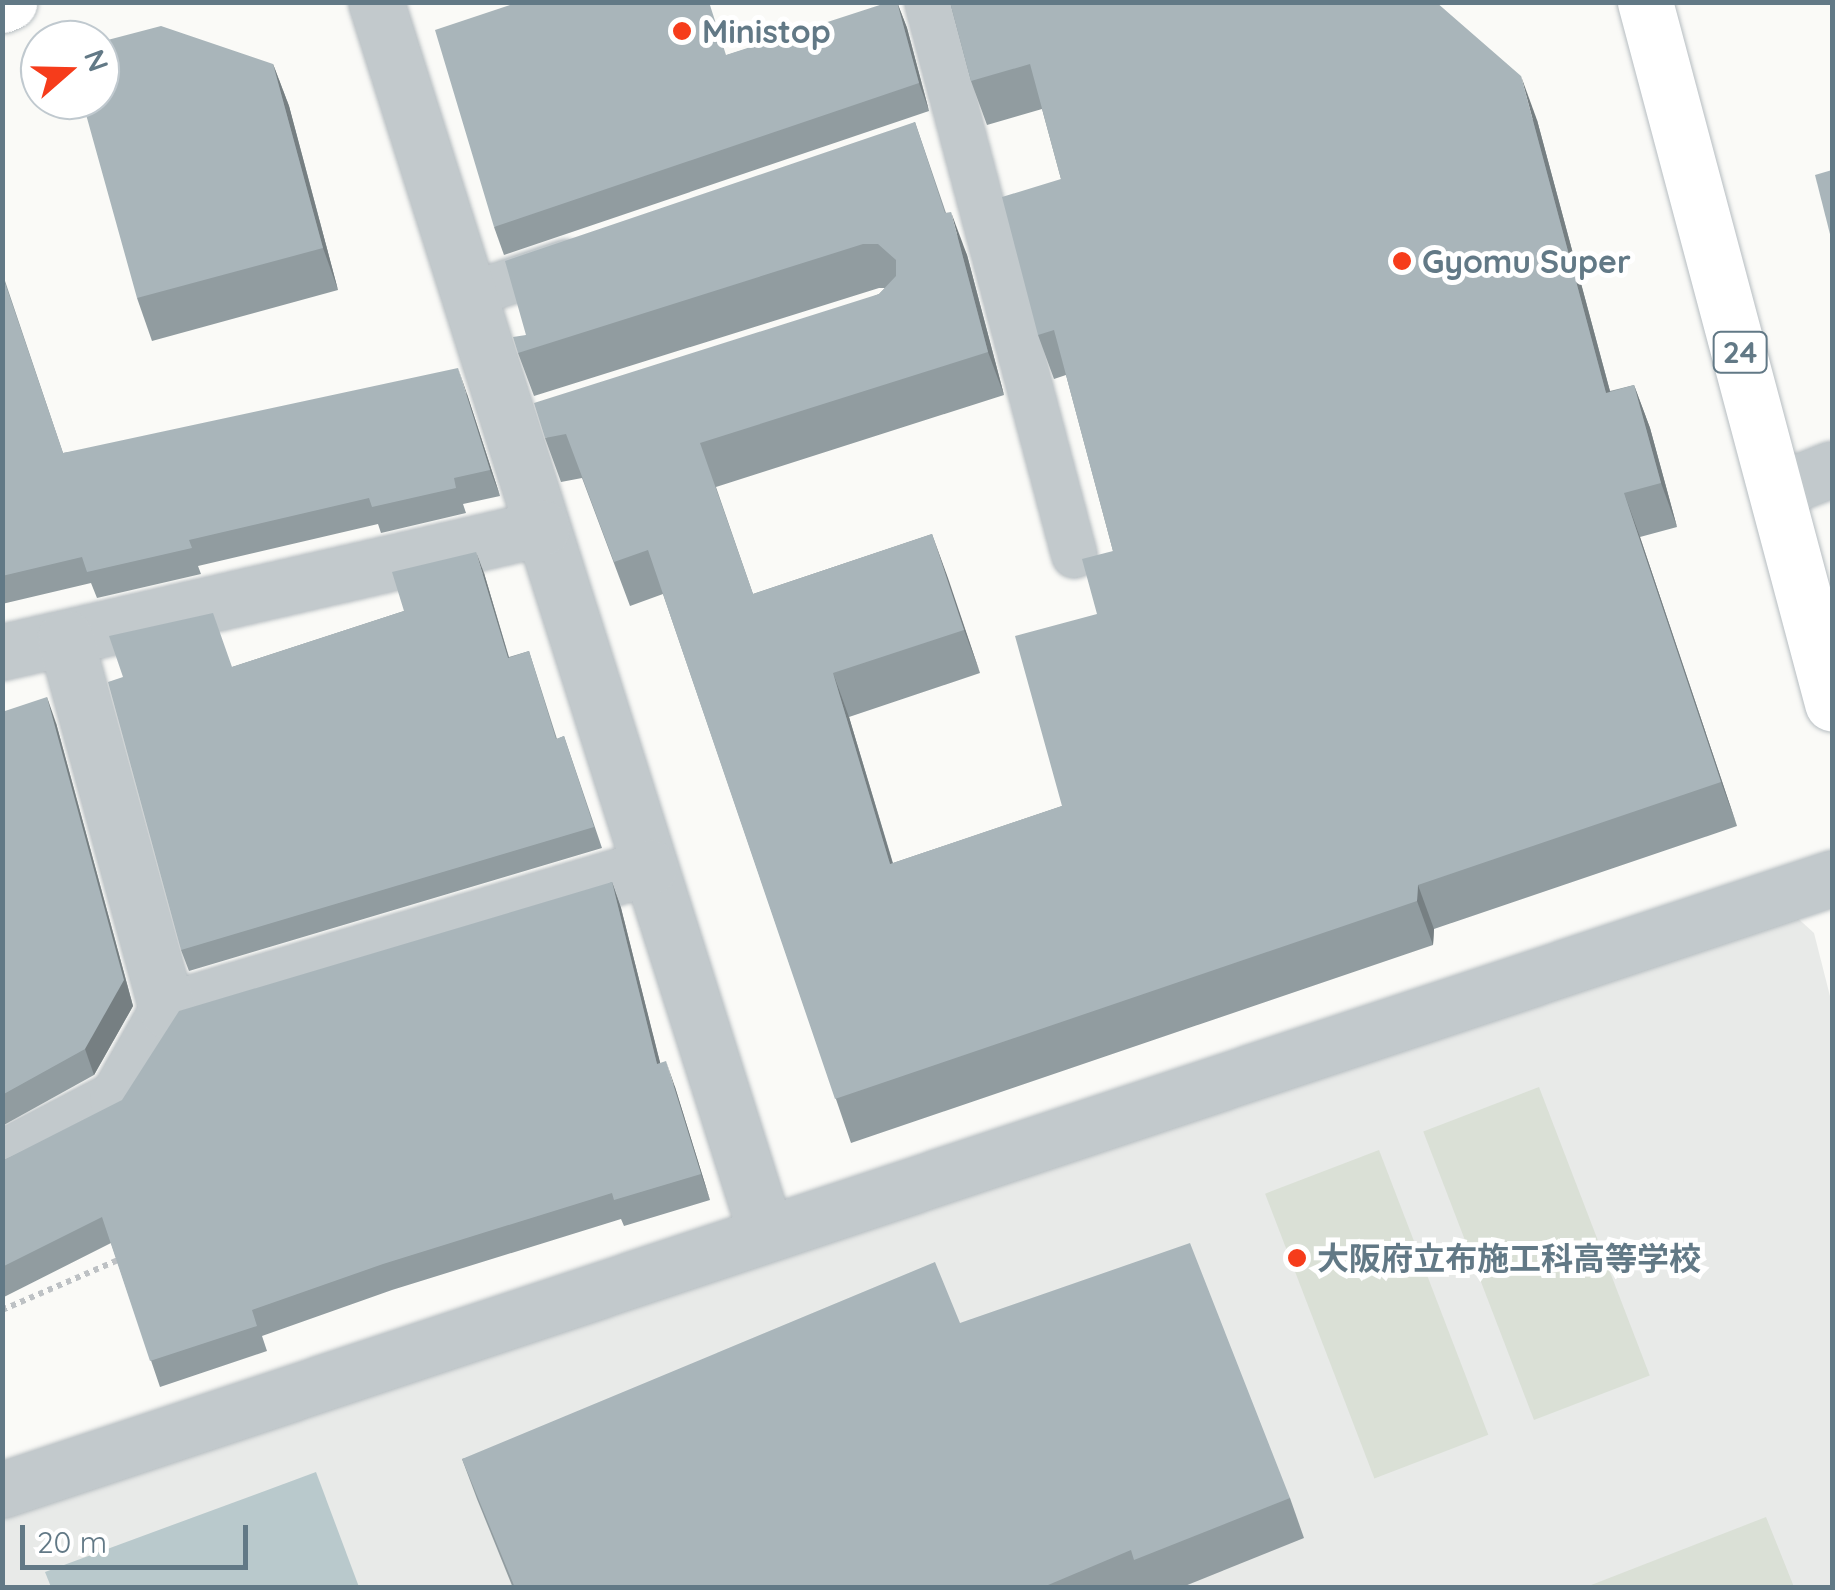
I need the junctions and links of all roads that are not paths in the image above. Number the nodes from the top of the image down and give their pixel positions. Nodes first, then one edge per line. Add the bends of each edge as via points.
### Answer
1 (376, 2) edge
2 (927, 2) edge
3 (1645, 2) edge
4 (614, 245) edge
5 (468, 294) junction
6 (1832, 469) edge
7 (1778, 490) junction
8 (542, 528) junction
9 (1074, 554) dead end
10 (65, 638) junction
11 (2, 652) edge
12 (1832, 702) edge
13 (649, 867) junction
14 (1832, 878) edge
15 (166, 1010) junction
16 (2, 1158) edge
17 (766, 1233) junction
18 (2, 1490) edge

1 - 5 street
2 - 9 lane via 942,135
3 - 7 main road, 24
4 - 5 lane
5 - 8 street via 530,425
6 - 7 street
7 - 12 main road, 24
8 - 10 street
8 - 13 street
10 - 11 street
10 - 15 street
13 - 15 street
13 - 17 street
14 - 17 street
15 - 16 street via 116,1098
17 - 18 street

